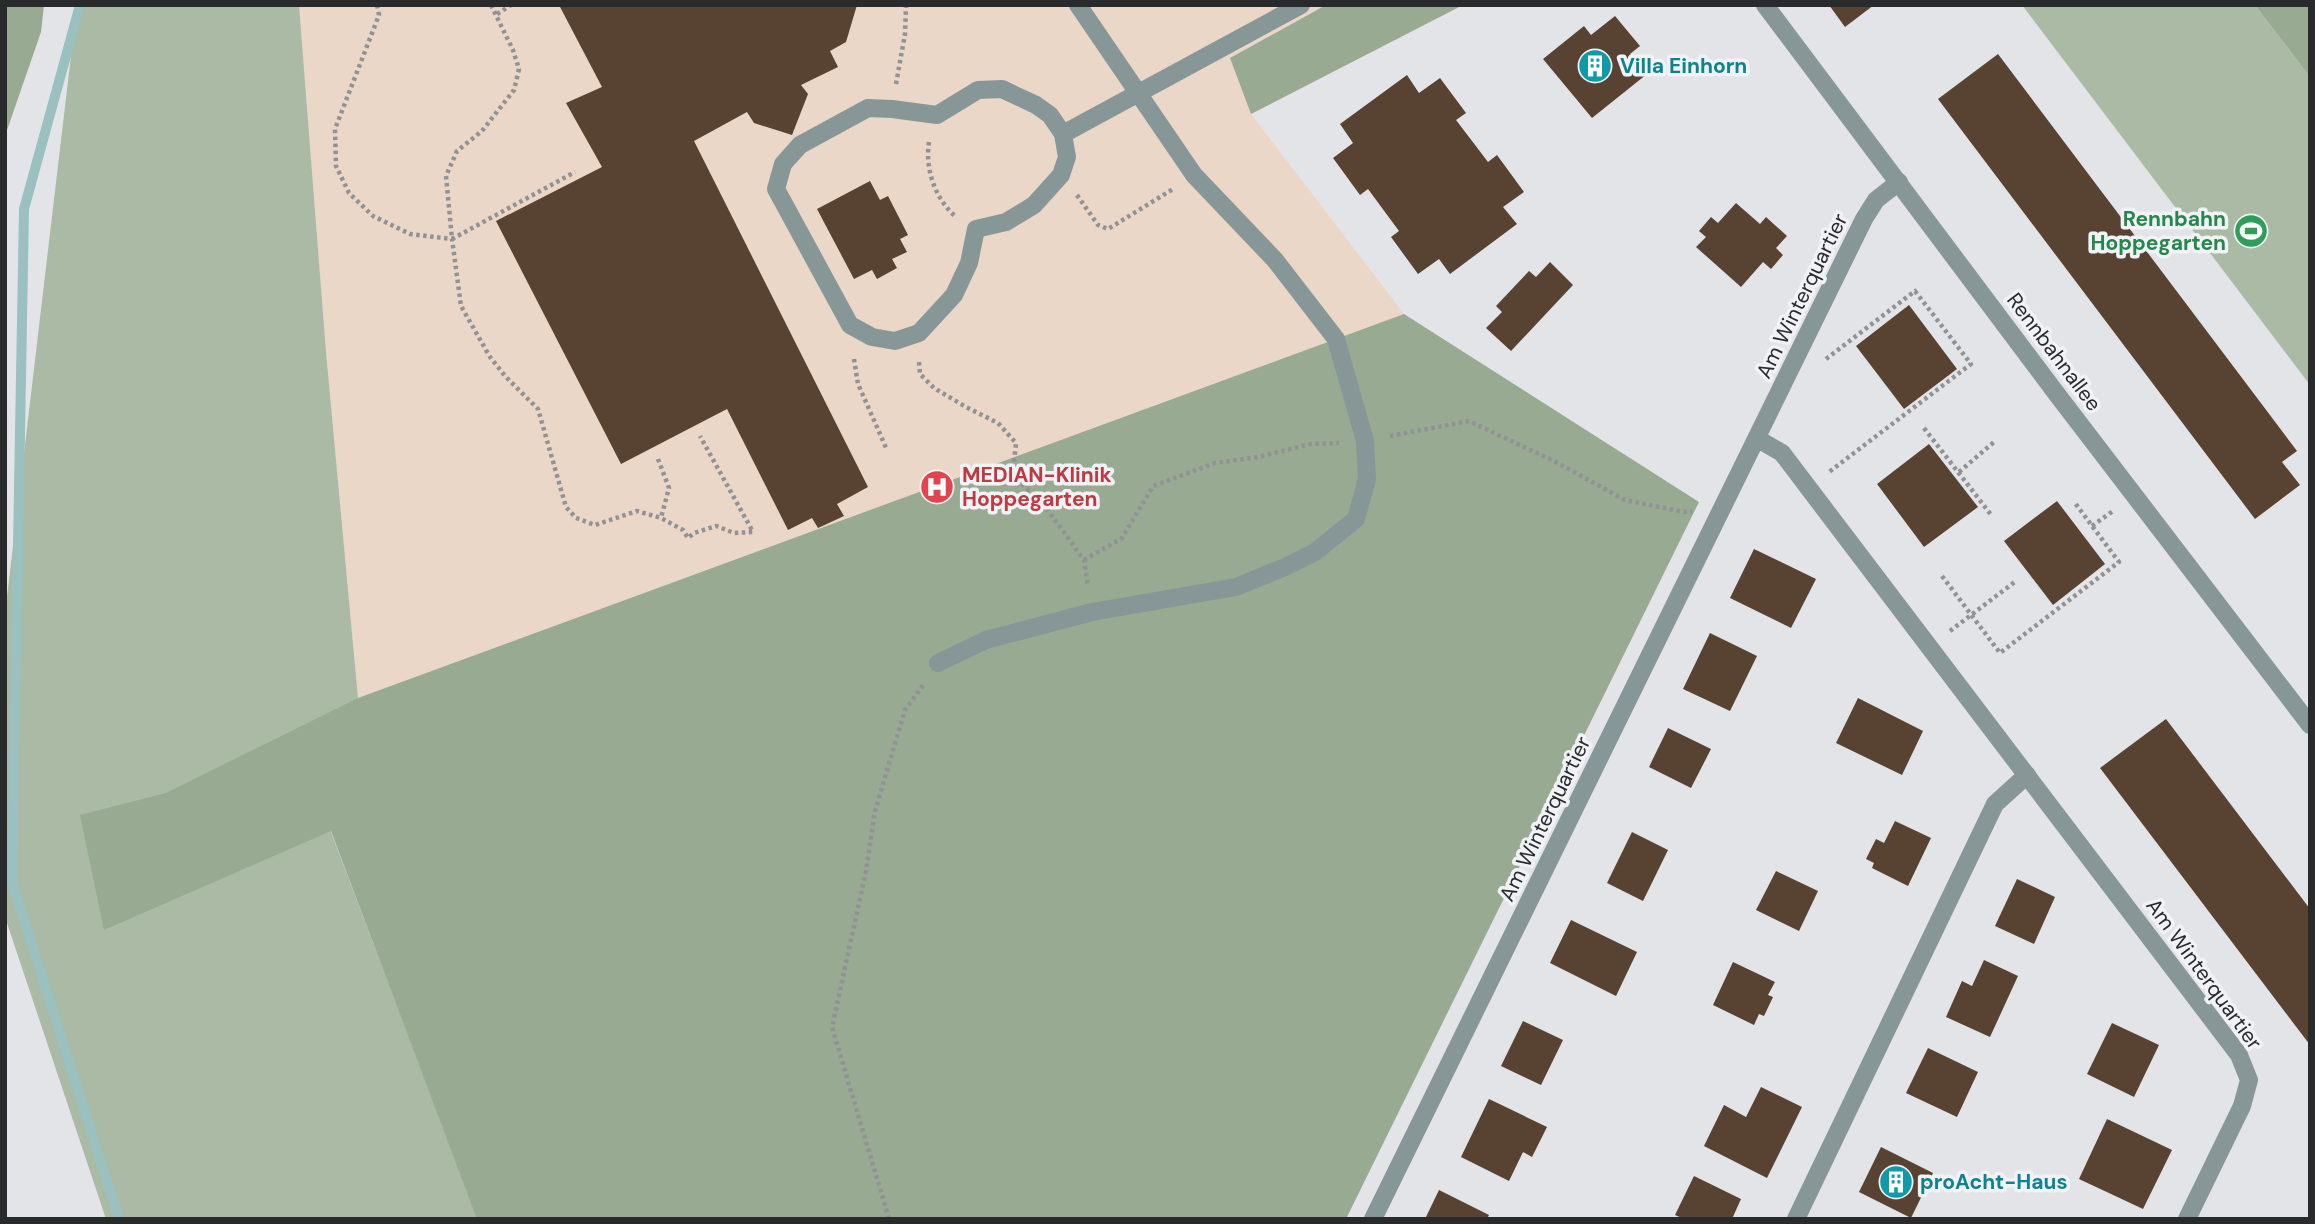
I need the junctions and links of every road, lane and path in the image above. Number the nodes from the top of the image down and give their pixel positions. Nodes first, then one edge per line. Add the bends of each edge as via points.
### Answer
1 (377, 5) edge
2 (491, 5) edge
3 (512, 5) edge
4 (906, 5) edge
5 (1078, 5) edge
6 (1301, 5) edge
7 (1765, 5) edge
8 (496, 14) junction
9 (1137, 92) junction
10 (892, 108) junction
11 (937, 116) junction
12 (1063, 134) junction
13 (575, 172) dead end
14 (1061, 175) junction
15 (1194, 175) junction
16 (1899, 183) junction
17 (976, 229) junction
18 (452, 239) junction
19 (850, 326) junction
20 (919, 333) junction
21 (1791, 370) junction
22 (1924, 428) dead end
23 (701, 436) dead end
24 (1758, 439) junction
25 (1994, 442) dead end
26 (887, 450) dead end
27 (658, 459) dead end
28 (1958, 471) junction
29 (1808, 487) junction
30 (2075, 503) dead end
31 (2113, 511) dead end
32 (1992, 516) dead end
33 (661, 518) junction
34 (2092, 526) junction
35 (1942, 576) dead end
36 (2016, 582) dead end
37 (1092, 612) junction
38 (1971, 615) junction
39 (1930, 647) junction
40 (938, 663) joint
41 (2310, 725) edge
42 (2027, 775) junction
43 (889, 1219) edge
44 (1374, 1219) edge
45 (1796, 1219) edge
46 (2187, 1219) edge

1 - 18 path via 379,15 335,129 336,166 349,193 373,216 410,234
2 - 8 path
3 - 8 path
4 - 10 path
5 - 9 street
6 - 9 street
7 - 16 street, Rennbahnallee
8 - 18 path via 519,69 514,90 482,131 457,151 446,176
9 - 12 street
9 - 15 street
10 - 11 street
10 - 19 street via 869,108 800,145 783,164 776,188
11 - 12 street via 978,90 1002,89 1050,115
11 - 17 path via 928,144 931,181 949,211
12 - 14 street via 1067,157
13 - 18 path
14 - 15 path via 1098,225 1108,229
14 - 17 street via 1034,205 1006,222
15 - 37 street via 1275,260 1336,339 1365,441 1367,479 1356,519 1315,552 1285,567 1236,587
16 - 21 street, Am Winterquartier via 1876,200 1864,219
16 - 41 street, Rennbahnallee
17 - 20 street via 969,263 954,295
18 - 33 path via 461,306 490,357 538,409 566,507 576,518 595,525 637,512
19 - 20 street via 895,341
19 - 26 path via 858,384
20 - 37 path via 920,374 945,394 998,423 1016,443 1016,478 1044,505 1084,560
21 - 24 street, Am Winterquartier
21 - 29 path via 1804,377 1915,291 1971,364
22 - 28 path
23 - 33 path via 753,532 734,533 716,526 688,538
24 - 29 street, Am Winterquartier via 1782,453
24 - 44 street, Am Winterquartier
25 - 28 path
27 - 33 path via 669,488
28 - 32 path
29 - 39 street, Am Winterquartier
30 - 34 path
31 - 34 path
34 - 38 path via 2119,562 2000,653
35 - 38 path
36 - 38 path
37 - 40 street via 986,640
38 - 39 path
39 - 42 street, Am Winterquartier
40 - 43 path via 905,710 879,798 832,1027
42 - 45 street via 1996,804
42 - 46 street, Am Winterquartier via 2239,1055 2249,1080 2242,1106

